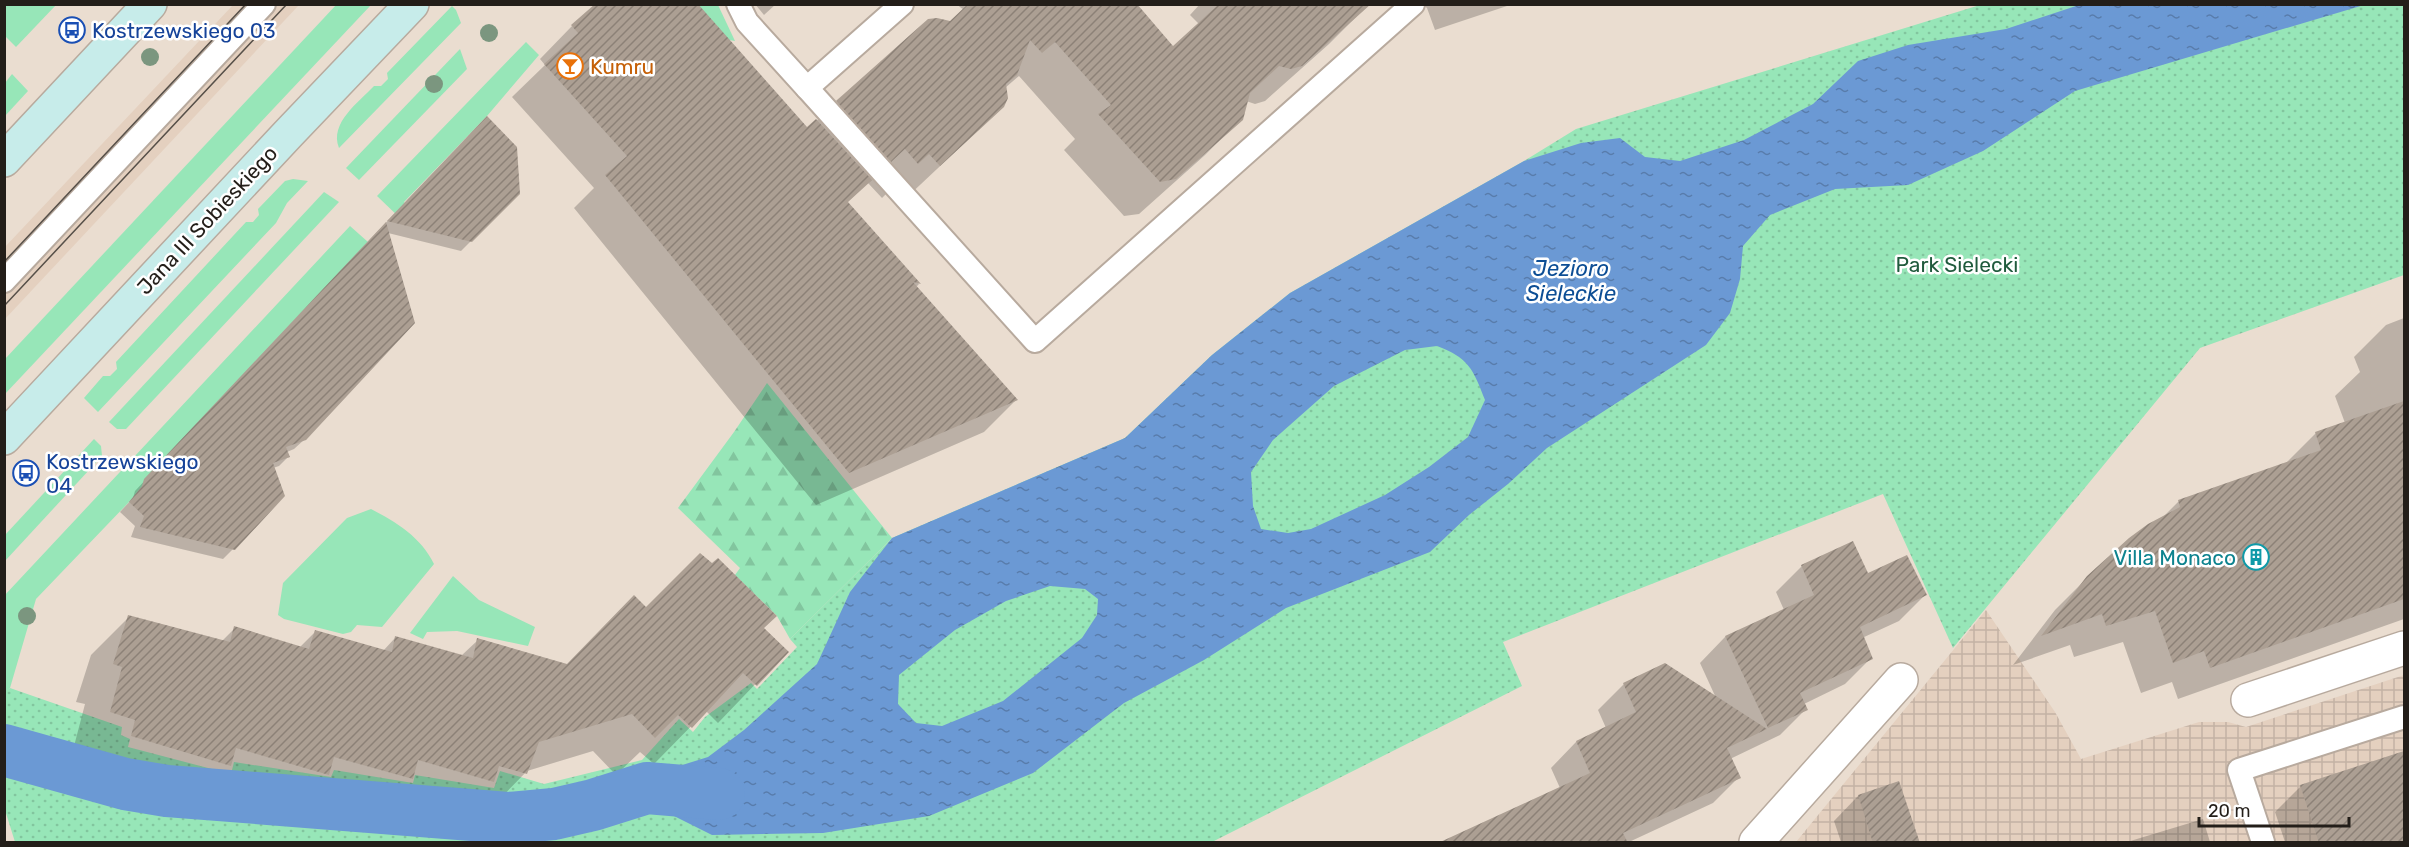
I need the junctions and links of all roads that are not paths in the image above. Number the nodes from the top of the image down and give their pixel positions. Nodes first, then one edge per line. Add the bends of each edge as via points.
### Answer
1 (150, 4) edge
2 (264, 4) edge
3 (412, 4) edge
4 (738, 4) edge
5 (902, 4) edge
6 (1413, 4) edge
7 (807, 87) junction
8 (4, 160) edge
9 (4, 281) edge
10 (4, 438) edge
11 (2404, 648) edge
12 (1901, 680) dead end
13 (2248, 700) dead end
14 (2404, 717) edge
15 (1756, 843) edge
16 (2263, 843) edge

1 - 8 main road
2 - 9 lane
3 - 10 main road, Jana III Sobieskiego
4 - 7 lane via 747,22
5 - 7 lane
6 - 7 lane via 1035,341
11 - 13 street
12 - 15 street
14 - 16 lane via 2239,770

